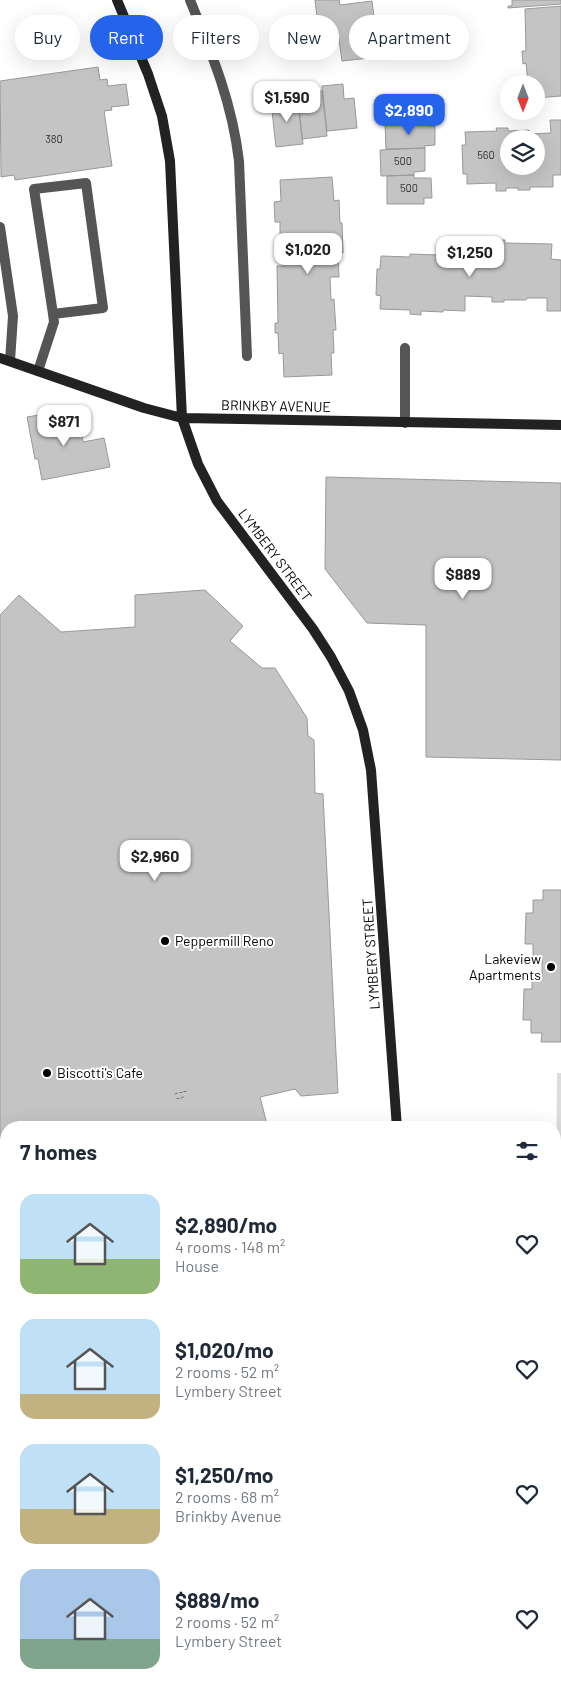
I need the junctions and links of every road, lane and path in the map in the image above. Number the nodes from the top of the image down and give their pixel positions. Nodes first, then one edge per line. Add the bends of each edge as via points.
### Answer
1 (117, 0) edge
2 (190, 0) edge
3 (0, 227) edge
4 (1, 246) edge
5 (52, 314) junction
6 (406, 348) dead end
7 (247, 356) dead end
8 (5, 360) edge
9 (38, 371) junction
10 (182, 418) junction
11 (406, 423) junction
12 (561, 425) edge
13 (396, 1121) edge

1 - 10 street, LYMBERY STREET via 162,116 170,161
2 - 7 street via 220,76 236,137
3 - 4 street
4 - 8 street via 13,316
5 - 5 street via 103,308 86,183 34,189
5 - 9 street via 54,322
6 - 11 street
8 - 9 street, BRINKBY AVENUE
9 - 10 street, BRINKBY AVENUE
10 - 11 street, BRINKBY AVENUE
10 - 13 street, LYMBERY STREET via 198,464 217,501 331,657 363,730 371,770
11 - 12 street, BRINKBY AVENUE

